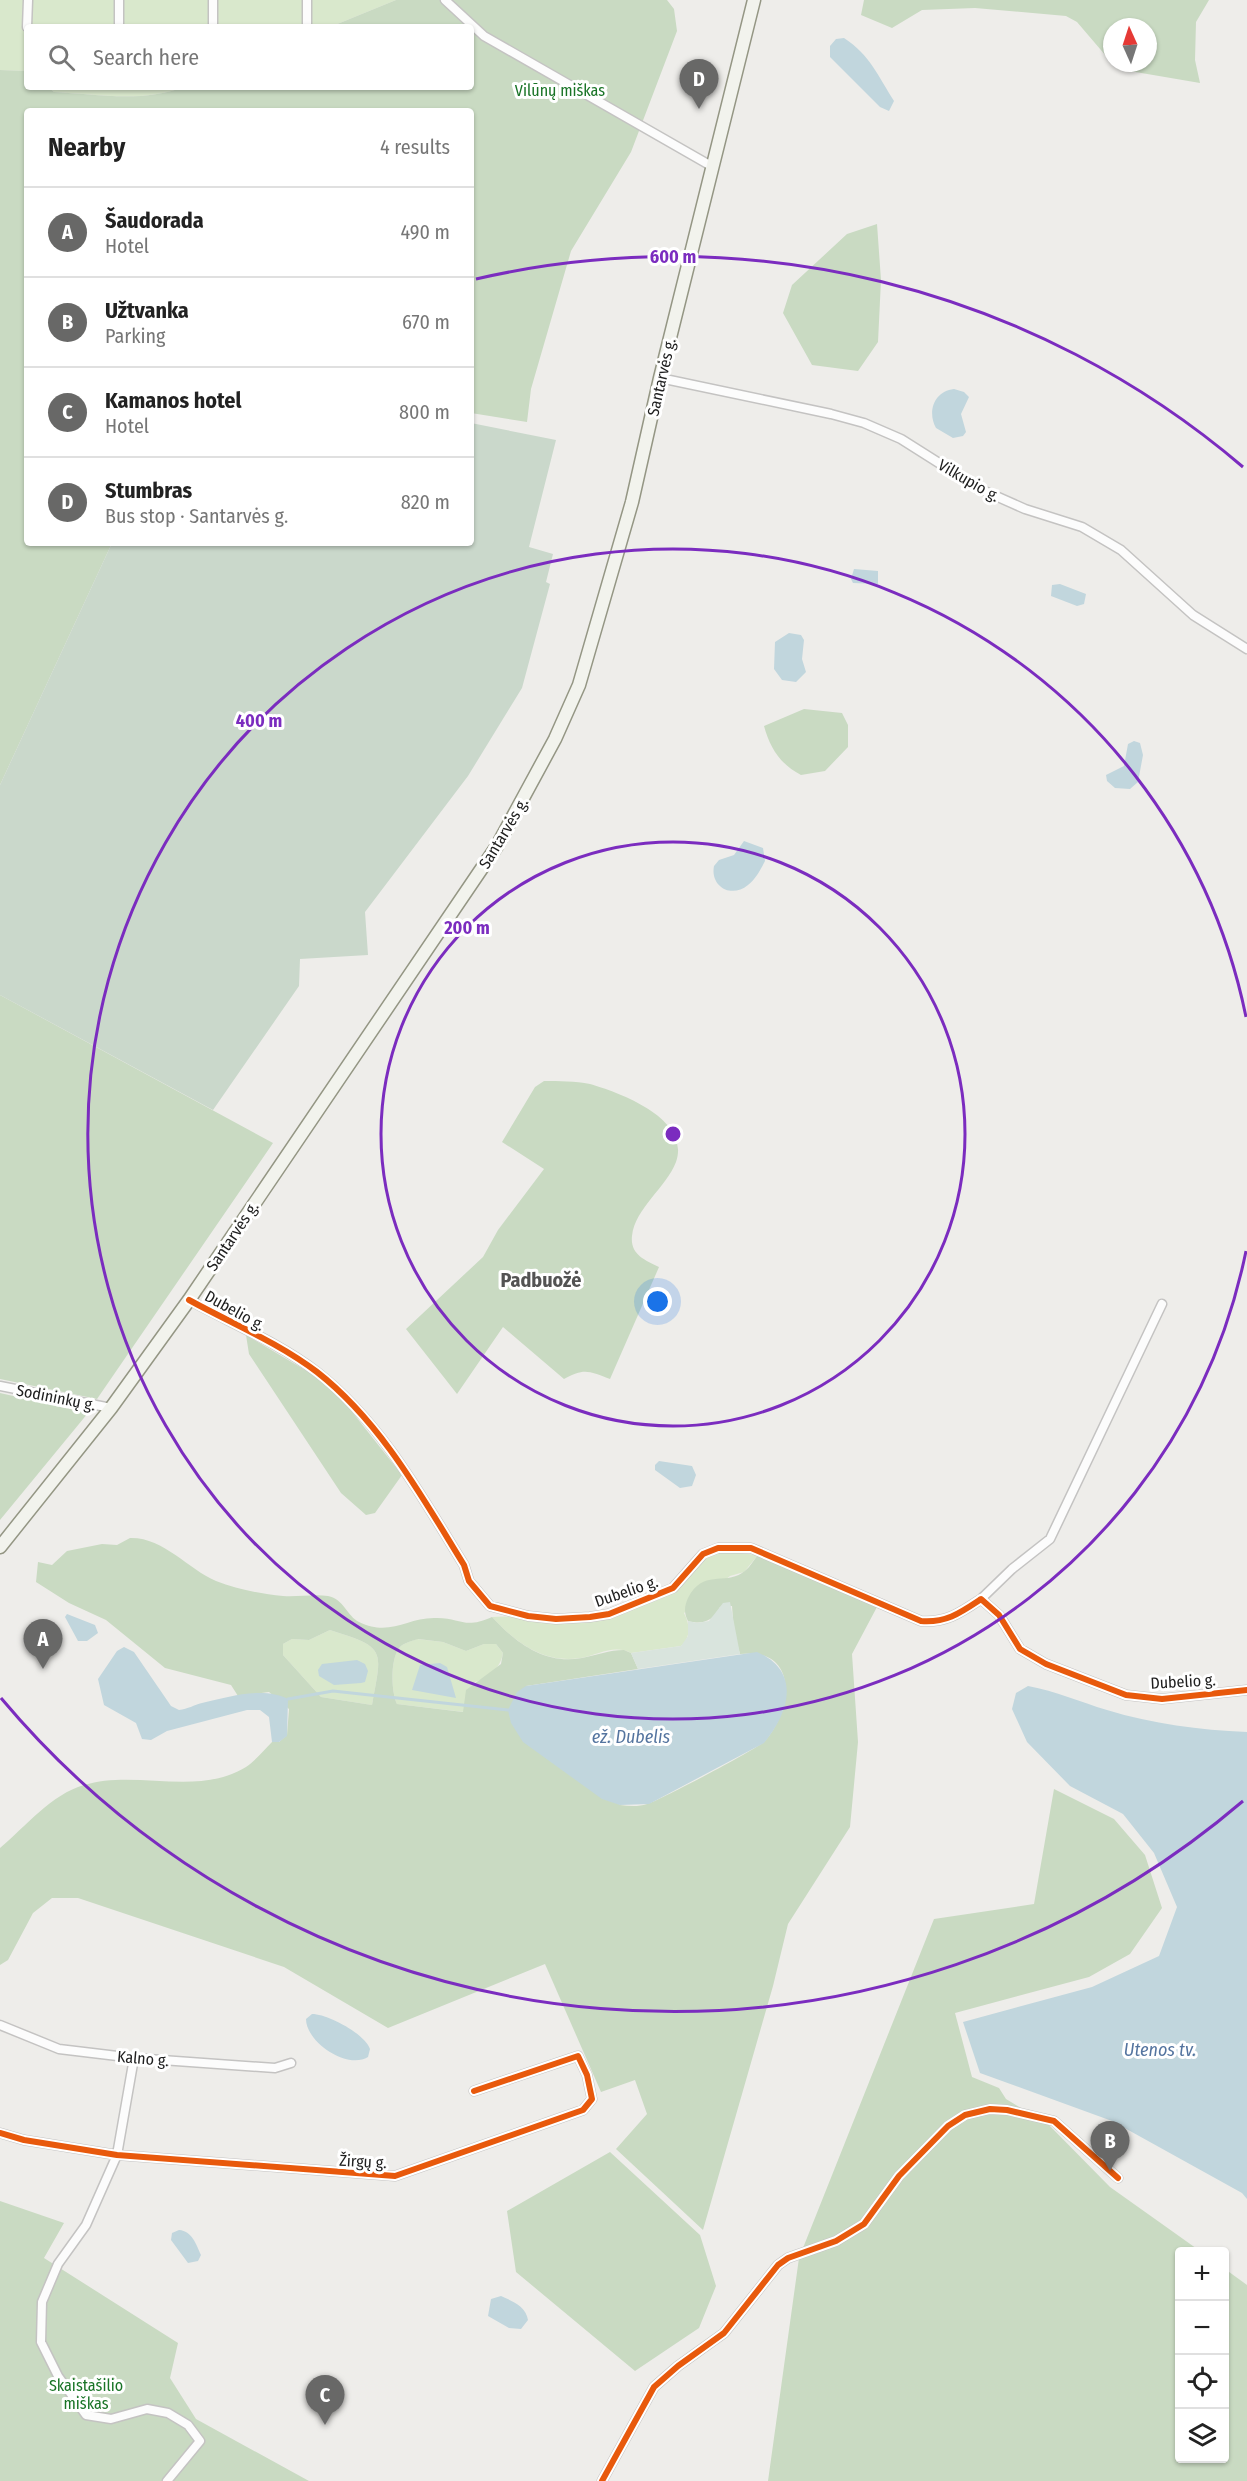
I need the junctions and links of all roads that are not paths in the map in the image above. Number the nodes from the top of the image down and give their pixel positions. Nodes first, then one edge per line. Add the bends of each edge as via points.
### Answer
1 (28, 0) edge
2 (119, 0) edge
3 (213, 0) edge
4 (307, 0) edge
5 (445, 0) edge
6 (754, 0) edge
7 (27, 24) edge
8 (119, 24) edge
9 (213, 24) edge
10 (307, 24) edge
11 (471, 24) edge
12 (474, 27) edge
13 (713, 166) junction
14 (660, 378) junction
15 (1247, 649) edge
16 (189, 1300) junction
17 (1162, 1304) dead end
18 (0, 1386) edge
19 (111, 1408) junction
20 (0, 1547) edge
21 (981, 1599) junction
22 (1247, 1690) edge
23 (0, 2025) edge
24 (134, 2058) junction
25 (291, 2063) dead end
26 (474, 2091) dead end
27 (0, 2133) edge
28 (117, 2155) junction
29 (1118, 2178) dead end
30 (167, 2481) edge
31 (602, 2481) edge

1 - 7 street
2 - 8 street
3 - 9 street
4 - 10 street
5 - 11 street
6 - 13 main road, Santarvės g.
12 - 13 street
13 - 14 main road, Santarvės g.
14 - 15 street, Vilkupio g. via 831,414 902,439 980,489 1025,509 1082,527 1121,550 1193,615
14 - 16 main road, Santarvės g. via 610,582 579,685 555,740 497,846
16 - 19 main road, Santarvės g.
16 - 21 street, Dubelio g. via 299,1360 337,1390 369,1423 410,1478 464,1565 473,1587 490,1606 556,1619 609,1614 673,1588 703,1554 718,1548 751,1548 921,1621 952,1618
17 - 21 street via 1050,1539
18 - 19 street, Sodininkų g.
19 - 20 main road, Santarvės g.
21 - 22 street, Dubelio g. via 999,1615 1020,1649 1046,1664 1126,1695 1162,1699
23 - 24 street, Kalno g. via 59,2049
24 - 25 street, Kalno g. via 275,2068
24 - 28 street
26 - 28 street, Žirgų g. via 578,2056 587,2075 591,2099 584,2110 395,2176
27 - 28 street, Žirgų g.
28 - 30 street via 86,2224 58,2264 42,2302 41,2342 58,2376 86,2415 111,2419 147,2409 168,2413 188,2425 200,2441
29 - 31 street via 1054,2121 1007,2110 990,2109 965,2115 921,2152 864,2224 836,2241 778,2265 724,2333 654,2387

